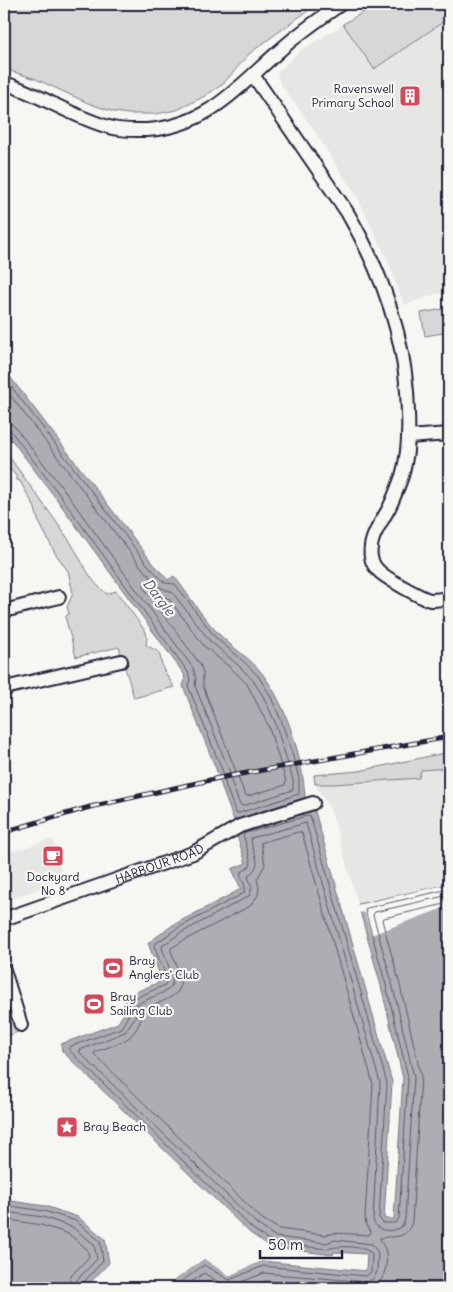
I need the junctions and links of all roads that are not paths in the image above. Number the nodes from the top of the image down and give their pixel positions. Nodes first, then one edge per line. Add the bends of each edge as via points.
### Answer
1 (342, 4) edge
2 (253, 75) junction
3 (4, 84) edge
4 (449, 434) edge
5 (408, 437) junction
6 (59, 597) dead end
7 (449, 598) edge
8 (4, 611) edge
9 (121, 661) dead end
10 (4, 691) edge
11 (312, 803) dead end
12 (4, 919) edge
13 (4, 970) edge
14 (8, 998) edge
15 (21, 1026) dead end

1 - 2 street via 307,28
2 - 3 street via 219,105 194,119 170,127 142,130 110,128 25,90
2 - 5 street via 347,212 381,278 402,351
4 - 5 street
5 - 7 street via 402,474 375,533 371,556 380,572 423,597 431,600
6 - 8 street
9 - 10 street via 9,687
11 - 12 street, HARBOUR ROAD via 240,826 193,853
13 - 14 street
14 - 15 street

